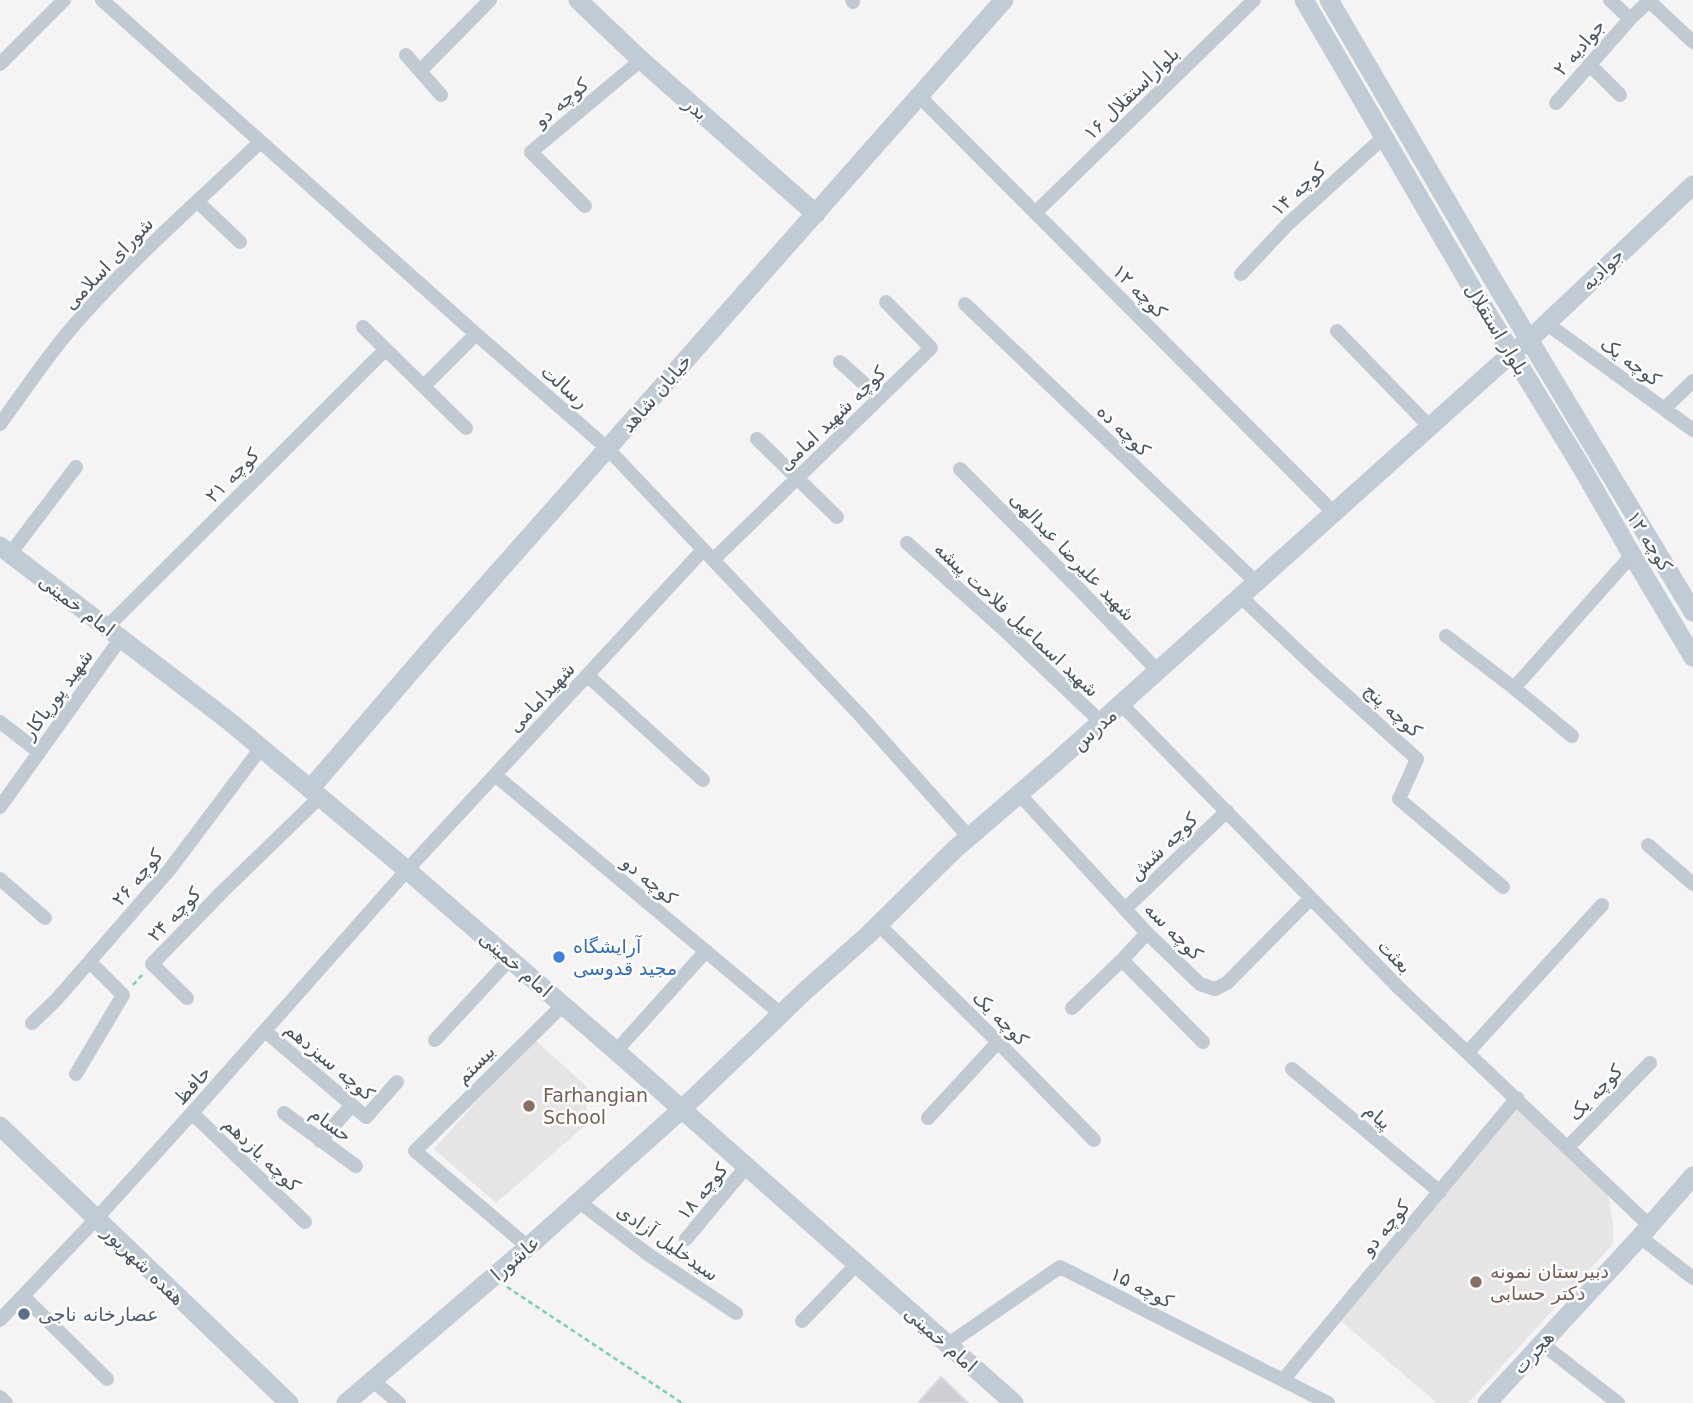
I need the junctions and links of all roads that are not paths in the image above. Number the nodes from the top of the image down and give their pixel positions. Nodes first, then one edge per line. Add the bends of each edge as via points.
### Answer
1 (64, 0) edge
2 (102, 0) edge
3 (490, 0) edge
4 (578, 0) edge
5 (977, 0) edge
6 (1004, 0) edge
7 (1254, 0) edge
8 (1304, 0) edge
9 (1329, 0) edge
10 (1610, 0) edge
11 (990, 16) junction
12 (1630, 19) junction
13 (1693, 42) edge
14 (406, 55) dead end
15 (641, 60) junction
16 (0, 64) edge
17 (1589, 64) junction
18 (420, 71) junction
19 (441, 95) dead end
20 (1620, 95) dead end
21 (919, 96) junction
22 (1556, 103) dead end
23 (1385, 136) junction
24 (260, 142) junction
25 (1693, 185) edge
26 (198, 202) junction
27 (585, 206) dead end
28 (1035, 213) junction
29 (816, 214) junction
30 (240, 242) dead end
31 (1241, 274) dead end
32 (886, 302) dead end
33 (965, 304) dead end
34 (1546, 323) junction
35 (363, 327) dead end
36 (1337, 331) dead end
37 (476, 334) junction
38 (1530, 339) junction
39 (385, 350) junction
40 (1512, 353) junction
41 (840, 362) dead end
42 (1693, 381) edge
43 (424, 386) junction
44 (880, 398) junction
45 (1664, 409) junction
46 (0, 424) edge
47 (1430, 427) junction
48 (466, 429) dead end
49 (1693, 430) edge
50 (757, 439) dead end
51 (607, 448) junction
52 (76, 467) dead end
53 (960, 469) dead end
54 (797, 479) junction
55 (1596, 491) junction
56 (1334, 513) junction
57 (837, 517) dead end
58 (907, 543) dead end
59 (5, 550) edge
60 (708, 555) junction
61 (1632, 555) junction
62 (1257, 583) junction
63 (1241, 597) junction
64 (1693, 612) edge
65 (114, 632) junction
66 (1446, 636) dead end
67 (1693, 648) edge
68 (1693, 657) edge
69 (1158, 671) junction
70 (587, 676) junction
71 (1514, 688) junction
72 (1121, 704) junction
73 (0, 722) edge
74 (1101, 722) junction
75 (1572, 737) dead end
76 (261, 748) junction
77 (39, 752) junction
78 (495, 775) junction
79 (703, 780) dead end
80 (315, 793) junction
81 (1019, 794) junction
82 (0, 807) edge
83 (1227, 811) junction
84 (969, 837) junction
85 (1648, 845) dead end
86 (407, 870) junction
87 (0, 879) edge
88 (1693, 884) edge
89 (1503, 887) dead end
90 (1311, 898) junction
91 (1602, 905) dead end
92 (1125, 909) junction
93 (45, 918) dead end
94 (878, 925) junction
95 (1147, 933) junction
96 (706, 951) junction
97 (510, 958) junction
98 (1122, 960) junction
99 (90, 962) junction
100 (187, 998) dead end
101 (563, 1005) junction
102 (1072, 1008) dead end
103 (781, 1014) junction
104 (32, 1023) dead end
105 (265, 1031) junction
106 (435, 1040) dead end
107 (998, 1042) junction
108 (1203, 1042) dead end
109 (616, 1051) junction
110 (1468, 1052) junction
111 (1650, 1063) dead end
112 (1292, 1069) dead end
113 (76, 1074) dead end
114 (397, 1082) dead end
115 (1517, 1098) junction
116 (352, 1105) junction
117 (681, 1110) junction
118 (192, 1113) junction
119 (284, 1113) dead end
120 (928, 1118) dead end
121 (0, 1126) edge
122 (1094, 1140) dead end
123 (320, 1141) junction
124 (1568, 1147) junction
125 (356, 1166) dead end
126 (747, 1167) junction
127 (1693, 1176) edge
128 (1440, 1192) junction
129 (578, 1201) junction
130 (96, 1219) junction
131 (305, 1222) dead end
132 (1645, 1232) junction
133 (686, 1239) dead end
134 (528, 1247) junction
135 (856, 1265) junction
136 (1693, 1278) edge
137 (23, 1296) junction
138 (736, 1313) dead end
139 (0, 1320) edge
140 (802, 1321) dead end
141 (1541, 1343) junction
142 (947, 1345) junction
143 (107, 1379) dead end
144 (372, 1380) junction
145 (1283, 1380) junction
146 (0, 1397) edge
147 (6, 1403) edge
148 (289, 1403) edge
149 (346, 1403) edge
150 (399, 1403) edge
151 (1014, 1403) edge
152 (1328, 1403) edge
153 (1487, 1403) edge
154 (1618, 1403) edge

1 - 16 street
2 - 24 street, رسالت
3 - 18 street
4 - 15 main road, بدر
5 - 11 main road
6 - 11 main road, خیابان شاهد
7 - 28 street, بلواراستقلال ۱۶
8 - 23 main road, بلوار استقلال
9 - 38 main road, بلوار استقلال
10 - 12 street
11 - 21 main road, خیابان شاهد
12 - 13 street, جوادیه ۲ via 1649,1
12 - 17 street, جوادیه ۲
14 - 18 street
15 - 27 street, کوچه دو via 531,152
15 - 29 main road, بدر
17 - 20 street
17 - 22 street, جوادیه ۲
18 - 19 street
21 - 28 street, کوچه ۱۲
21 - 29 main road, خیابان شاهد
23 - 31 street, کوچه ۱۴ via 1288,223
23 - 40 main road, بلوار استقلال
24 - 26 street, شورای اسلامی
24 - 37 street, رسالت
25 - 34 main road, جوادیه
26 - 30 street
26 - 46 street, شورای اسلامی via 149,245 69,330
28 - 56 street, کوچه ۱۲
29 - 51 main road, خیابان شاهد
32 - 44 street, کوچه شهید امامی via 931,348
33 - 62 street, کوچه ده
34 - 38 main road, جوادیه
34 - 45 street, کوچه یک
35 - 39 street
36 - 47 street
37 - 43 street
37 - 51 street, رسالت
38 - 40 main road, جوادیه
38 - 64 main road, بلوار استقلال
39 - 43 street
39 - 65 street, کوچه ۲۱
40 - 47 main road, مدرس
40 - 55 main road, بلوار استقلال
41 - 44 street
42 - 45 street
43 - 48 street
44 - 54 street, کوچه شهید امامی
45 - 49 street, کوچه یک
47 - 56 main road, مدرس
50 - 54 street
51 - 60 street, رسالت
51 - 80 main road, خیابان شاهد
52 - 59 street
53 - 69 street, شهید علیرضا عبدالهی
54 - 57 street
54 - 60 street, کوچه شهید امامی
55 - 61 main road, بلوار استقلال
55 - 67 street, کوچه ۱۲
56 - 62 main road, مدرس
58 - 74 street, شهید اسماعیل فلاحت پیشه
59 - 65 main road, امام خمینی
60 - 70 street, شهیدامامی
60 - 84 street, رسالت
61 - 68 main road, بلوار استقلال
61 - 71 street
62 - 63 main road, مدرس
63 - 69 main road, مدرس
63 - 89 street, کوچه پنج via 1417,758 1399,799
65 - 76 main road, امام خمینی
65 - 77 street, شهید پورپاکار
66 - 71 street
69 - 72 main road, مدرس
70 - 78 street, شهیدامامی
70 - 79 street
71 - 75 street
72 - 74 main road, مدرس
72 - 83 street, بعثت
73 - 77 street
74 - 81 main road, مدرس
76 - 80 main road, امام خمینی
76 - 99 street, کوچه ۲۶ via 170,869
77 - 82 street, شهید پورپاکار
78 - 86 street, شهیدامامی
78 - 96 street, کوچه دو
80 - 86 main road, امام خمینی
80 - 100 street, کوچه ۲۴ via 152,964
81 - 84 main road, مدرس
81 - 92 street, کوچه سه
83 - 90 street, بعثت
83 - 92 street, کوچه شش
84 - 94 main road, مدرس
85 - 88 street
86 - 97 main road, امام خمینی
86 - 105 street, حافظ
87 - 93 street
90 - 95 street, کوچه سه via 1227,983 1215,989 1200,984
90 - 110 street, بعثت
91 - 110 street
92 - 95 street, کوچه سه
94 - 103 main road, مدرس
94 - 107 street, کوچه یک
95 - 98 street
96 - 103 street, کوچه دو
96 - 109 street
97 - 101 main road, امام خمینی
97 - 106 street
98 - 102 street
98 - 108 street
99 - 104 street, کوچه ۲۶
99 - 113 street via 123,995
101 - 109 main road, امام خمینی
101 - 134 street, بیستم via 415,1151
103 - 117 main road, مدرس
105 - 116 street, کوچه سیزدهم
105 - 118 street, حافظ
107 - 120 street
107 - 122 street, کوچه یک
109 - 117 main road, امام خمینی
110 - 115 street, بعثت
111 - 124 street, کوچه یک
112 - 128 street, پیام
114 - 116 street, کوچه سیزدهم via 366,1117
115 - 124 street, بعثت
115 - 128 street, کوچه دو
116 - 123 street
117 - 126 main road, امام خمینی
117 - 129 main road, عاشورا
118 - 130 street, حافظ
118 - 131 street, کوچه یازدهم
119 - 123 street, حسام
121 - 130 main road, هفده شهریور
123 - 125 street, حسام
124 - 132 street, بعثت
126 - 133 street, کوچه ۱۸
126 - 135 main road, امام خمینی
127 - 132 main road, هجرت
128 - 145 street, کوچه دو
129 - 134 main road, عاشورا
129 - 138 street, سیدخلیل آزادی
130 - 137 street, حافظ
130 - 148 main road, هفده شهریور
132 - 136 street
132 - 141 main road, هجرت
134 - 144 main road, عاشورا
135 - 140 street
135 - 142 main road, امام خمینی
137 - 139 street, حافظ
137 - 143 street
141 - 153 main road, هجرت
141 - 154 street
142 - 145 street, کوچه ۱۵ via 1060,1267
142 - 151 main road, امام خمینی
144 - 149 main road, عاشورا
144 - 150 street
145 - 152 street, کوچه ۱۵
146 - 147 street

